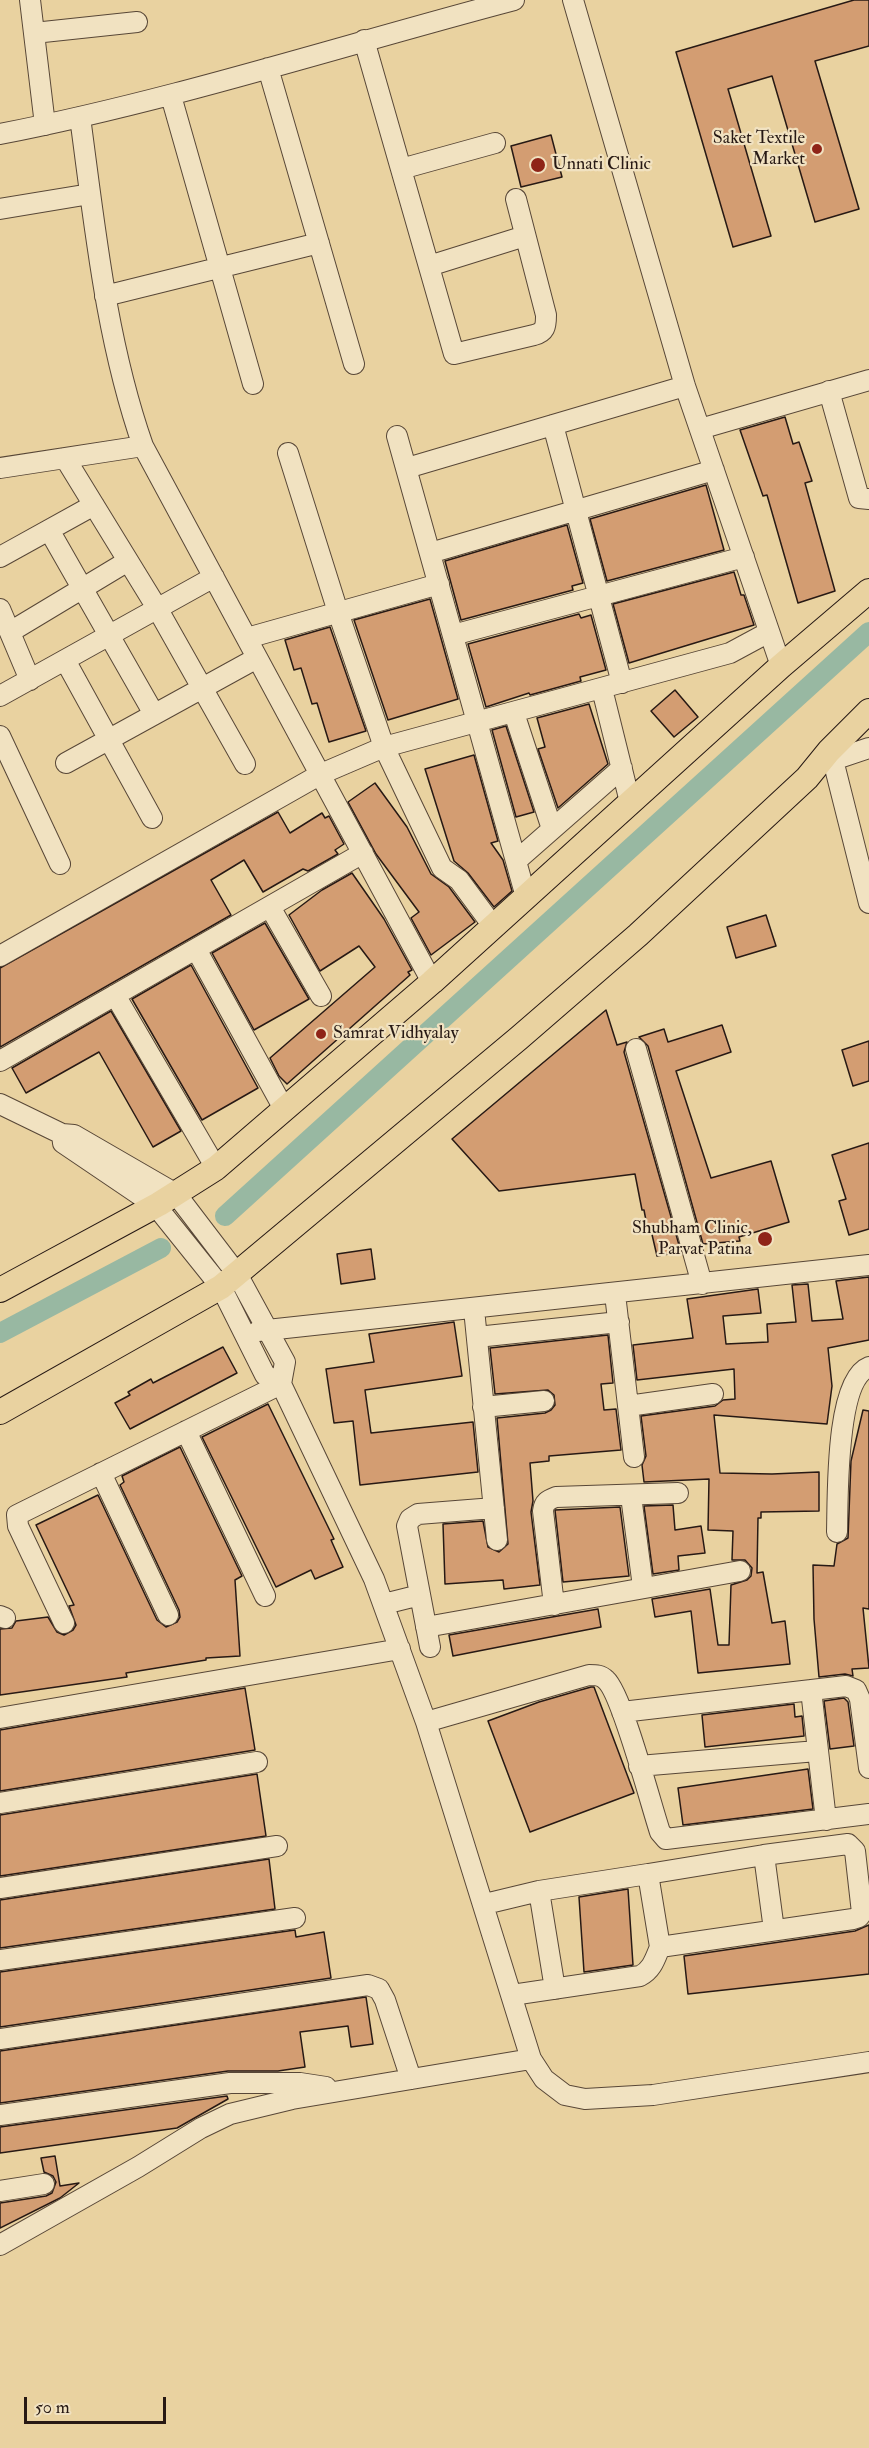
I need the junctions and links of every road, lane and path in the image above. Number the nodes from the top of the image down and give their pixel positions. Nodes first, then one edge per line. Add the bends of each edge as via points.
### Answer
1 (30, 0) edge
2 (514, 0) edge
3 (573, 0) edge
4 (136, 22) dead end
5 (34, 33) junction
6 (364, 40) junction
7 (268, 68) junction
8 (171, 96) junction
9 (80, 117) junction
10 (45, 126) junction
11 (0, 134) edge
12 (495, 143) dead end
13 (401, 169) junction
14 (90, 194) junction
15 (516, 199) dead end
16 (0, 208) edge
17 (525, 236) junction
18 (319, 243) junction
19 (429, 266) junction
20 (220, 269) junction
21 (105, 296) junction
22 (354, 364) dead end
23 (869, 380) edge
24 (253, 384) dead end
25 (685, 386) junction
26 (829, 391) junction
27 (553, 425) junction
28 (700, 429) junction
29 (397, 436) dead end
30 (143, 446) junction
31 (288, 453) dead end
32 (65, 458) junction
33 (0, 468) edge
34 (407, 468) junction
35 (714, 471) junction
36 (869, 499) edge
37 (94, 505) junction
38 (576, 511) junction
39 (49, 530) junction
40 (430, 553) junction
41 (0, 557) edge
42 (744, 557) junction
43 (128, 561) junction
44 (214, 577) junction
45 (439, 584) junction
46 (82, 588) junction
47 (869, 591) edge
48 (599, 597) junction
49 (157, 608) junction
50 (0, 609) edge
51 (338, 612) junction
52 (9, 632) junction
53 (769, 632) junction
54 (109, 635) junction
55 (453, 635) junction
56 (247, 638) junction
57 (257, 657) junction
58 (65, 660) junction
59 (780, 666) junction
60 (30, 680) junction
61 (622, 683) junction
62 (202, 688) junction
63 (602, 689) junction
64 (0, 696) edge
65 (869, 711) edge
66 (514, 713) junction
67 (154, 714) junction
68 (478, 724) junction
69 (0, 736) edge
70 (109, 739) junction
71 (384, 747) junction
72 (869, 748) edge
73 (831, 755) junction
74 (66, 763) dead end
75 (245, 764) dead end
76 (622, 768) junction
77 (9, 774) edge
78 (321, 774) junction
79 (630, 802) junction
80 (152, 818) dead end
81 (552, 829) junction
82 (363, 853) junction
83 (516, 861) junction
84 (60, 864) dead end
85 (526, 897) junction
86 (869, 903) edge
87 (270, 907) junction
88 (493, 926) junction
89 (196, 949) junction
90 (0, 956) edge
91 (432, 982) junction
92 (115, 995) junction
93 (321, 996) dead end
94 (636, 1049) dead end
95 (0, 1061) edge
96 (0, 1104) edge
97 (284, 1109) junction
98 (216, 1168) junction
99 (166, 1200) junction
100 (869, 1265) edge
101 (229, 1281) junction
102 (702, 1284) junction
103 (0, 1290) edge
104 (615, 1294) junction
105 (474, 1309) junction
106 (619, 1322) junction
107 (244, 1330) junction
108 (268, 1331) junction
109 (477, 1337) junction
110 (869, 1367) edge
111 (281, 1384) junction
112 (713, 1394) dead end
113 (544, 1401) dead end
114 (628, 1406) junction
115 (483, 1407) junction
116 (0, 1413) edge
117 (186, 1431) junction
118 (634, 1457) dead end
119 (101, 1473) junction
120 (678, 1493) dead end
121 (631, 1496) junction
122 (494, 1508) junction
123 (837, 1532) dead end
124 (497, 1540) dead end
125 (740, 1571) dead end
126 (643, 1587) junction
127 (420, 1595) junction
128 (265, 1596) dead end
129 (384, 1604) junction
130 (554, 1605) junction
131 (168, 1615) dead end
132 (64, 1623) dead end
133 (426, 1627) junction
134 (430, 1647) dead end
135 (400, 1648) junction
136 (811, 1690) junction
137 (622, 1712) junction
138 (0, 1718) edge
139 (426, 1722) junction
140 (818, 1750) junction
141 (257, 1762) dead end
142 (639, 1766) junction
143 (869, 1768) edge
144 (0, 1803) edge
145 (869, 1814) edge
146 (825, 1820) junction
147 (277, 1846) dead end
148 (764, 1855) junction
149 (648, 1874) junction
150 (0, 1888) edge
151 (539, 1891) junction
152 (484, 1904) junction
153 (295, 1918) dead end
154 (774, 1930) junction
155 (660, 1947) junction
156 (0, 1960) edge
157 (555, 1989) junction
158 (512, 1995) junction
159 (0, 2039) edge
160 (531, 2059) junction
161 (869, 2062) edge
162 (411, 2079) junction
163 (344, 2090) junction
164 (0, 2115) edge
165 (44, 2184) dead end
166 (0, 2191) edge
167 (0, 2245) edge

1 - 5 street
2 - 6 street
3 - 25 street
4 - 5 street
5 - 10 street
6 - 7 street
6 - 13 street
7 - 8 street
7 - 18 street
8 - 9 street
8 - 20 street
9 - 10 street
9 - 14 street
10 - 11 street
12 - 13 street
13 - 19 street
14 - 16 street
14 - 21 street
15 - 17 street
17 - 19 street
17 - 19 street via 546,315 546,327 534,336 454,354
18 - 20 street
18 - 22 street
20 - 21 street
20 - 24 street
21 - 30 street via 131,412
23 - 26 street
25 - 27 street
25 - 28 street
26 - 28 street
26 - 36 street via 859,498
27 - 34 street
27 - 38 street
28 - 35 street
29 - 34 street
30 - 32 street
30 - 44 street
31 - 51 street
32 - 33 street
32 - 37 street
34 - 40 street
35 - 38 street
35 - 42 street
37 - 39 street
37 - 43 street
38 - 40 street
38 - 48 street
39 - 41 street
39 - 46 street
40 - 45 street
42 - 48 street
42 - 53 street
43 - 46 street
43 - 49 street
44 - 49 street
44 - 56 street
45 - 51 street
45 - 55 street
46 - 52 street
46 - 54 street
47 - 59 main road
48 - 55 street
48 - 61 street
49 - 54 street
49 - 62 street
50 - 52 street
51 - 56 street
51 - 71 street
52 - 60 street
53 - 59 street
53 - 61 street via 730,653
54 - 58 street
54 - 67 street
55 - 68 street
56 - 57 street
57 - 62 street
57 - 78 street
58 - 60 street
58 - 70 street
59 - 79 main road
60 - 64 street
61 - 63 street
62 - 67 street
62 - 75 street
63 - 66 street
63 - 76 street
65 - 73 main road
66 - 68 street
66 - 81 street
67 - 70 street
68 - 71 street
68 - 83 street
69 - 77 street
70 - 74 street
70 - 80 street
71 - 78 street
71 - 88 street via 442,868 459,880
72 - 73 street
73 - 86 street
73 - 101 main road via 638,935
76 - 79 street
76 - 81 street
77 - 84 street
78 - 82 street
78 - 90 street
79 - 85 main road
81 - 83 street
82 - 87 street
82 - 91 street
83 - 85 street
85 - 88 main road
87 - 89 street
87 - 93 street
88 - 91 main road
89 - 92 street
89 - 97 street
91 - 97 main road
92 - 95 street
92 - 98 street
94 - 102 street
96 - 99 street via 62,1134 63,1143
97 - 98 main road
98 - 99 main road
99 - 101 street
99 - 103 main road
100 - 102 street
101 - 107 street
101 - 108 street
101 - 116 main road
102 - 104 street
104 - 105 street
104 - 106 street
105 - 108 street
105 - 109 street
106 - 109 street
106 - 114 street
107 - 108 street
107 - 111 street via 265,1375
108 - 111 street via 285,1362
109 - 115 street
110 - 123 street via 854,1380 841,1425
111 - 117 street
111 - 129 street
112 - 114 street
113 - 115 street
114 - 118 street
115 - 122 street
117 - 119 street
117 - 128 street
119 - 131 street
119 - 132 street via 17,1515 18,1526
120 - 121 street
121 - 126 street
121 - 130 street via 556,1497 544,1504
122 - 124 street
122 - 127 street via 418,1514 410,1519 407,1526
125 - 126 street
126 - 130 street
127 - 129 street
127 - 133 street
129 - 135 street
130 - 133 street
133 - 134 street
135 - 138 street
135 - 139 street
136 - 137 street
136 - 140 street
136 - 143 street via 846,1686 856,1690
137 - 139 street via 607,1680 589,1675
137 - 142 street
139 - 152 street
140 - 142 street
140 - 146 street
141 - 144 street
142 - 146 street via 660,1833 666,1839
145 - 146 street
147 - 150 street
148 - 149 street
148 - 154 street
148 - 154 street via 842,1844 853,1846 855,1851 860,1916
149 - 151 street
149 - 155 street
151 - 152 street
151 - 157 street
152 - 158 street
153 - 156 street
154 - 155 street
155 - 157 street via 653,1964 640,1976
157 - 158 street
158 - 160 street
159 - 162 street via 368,1985 379,1989 385,2000
160 - 161 street via 544,2079 565,2095 585,2099 654,2095
160 - 162 street
162 - 163 street
163 - 164 street via 300,2083 230,2083
163 - 167 street via 230,2114
165 - 166 street

